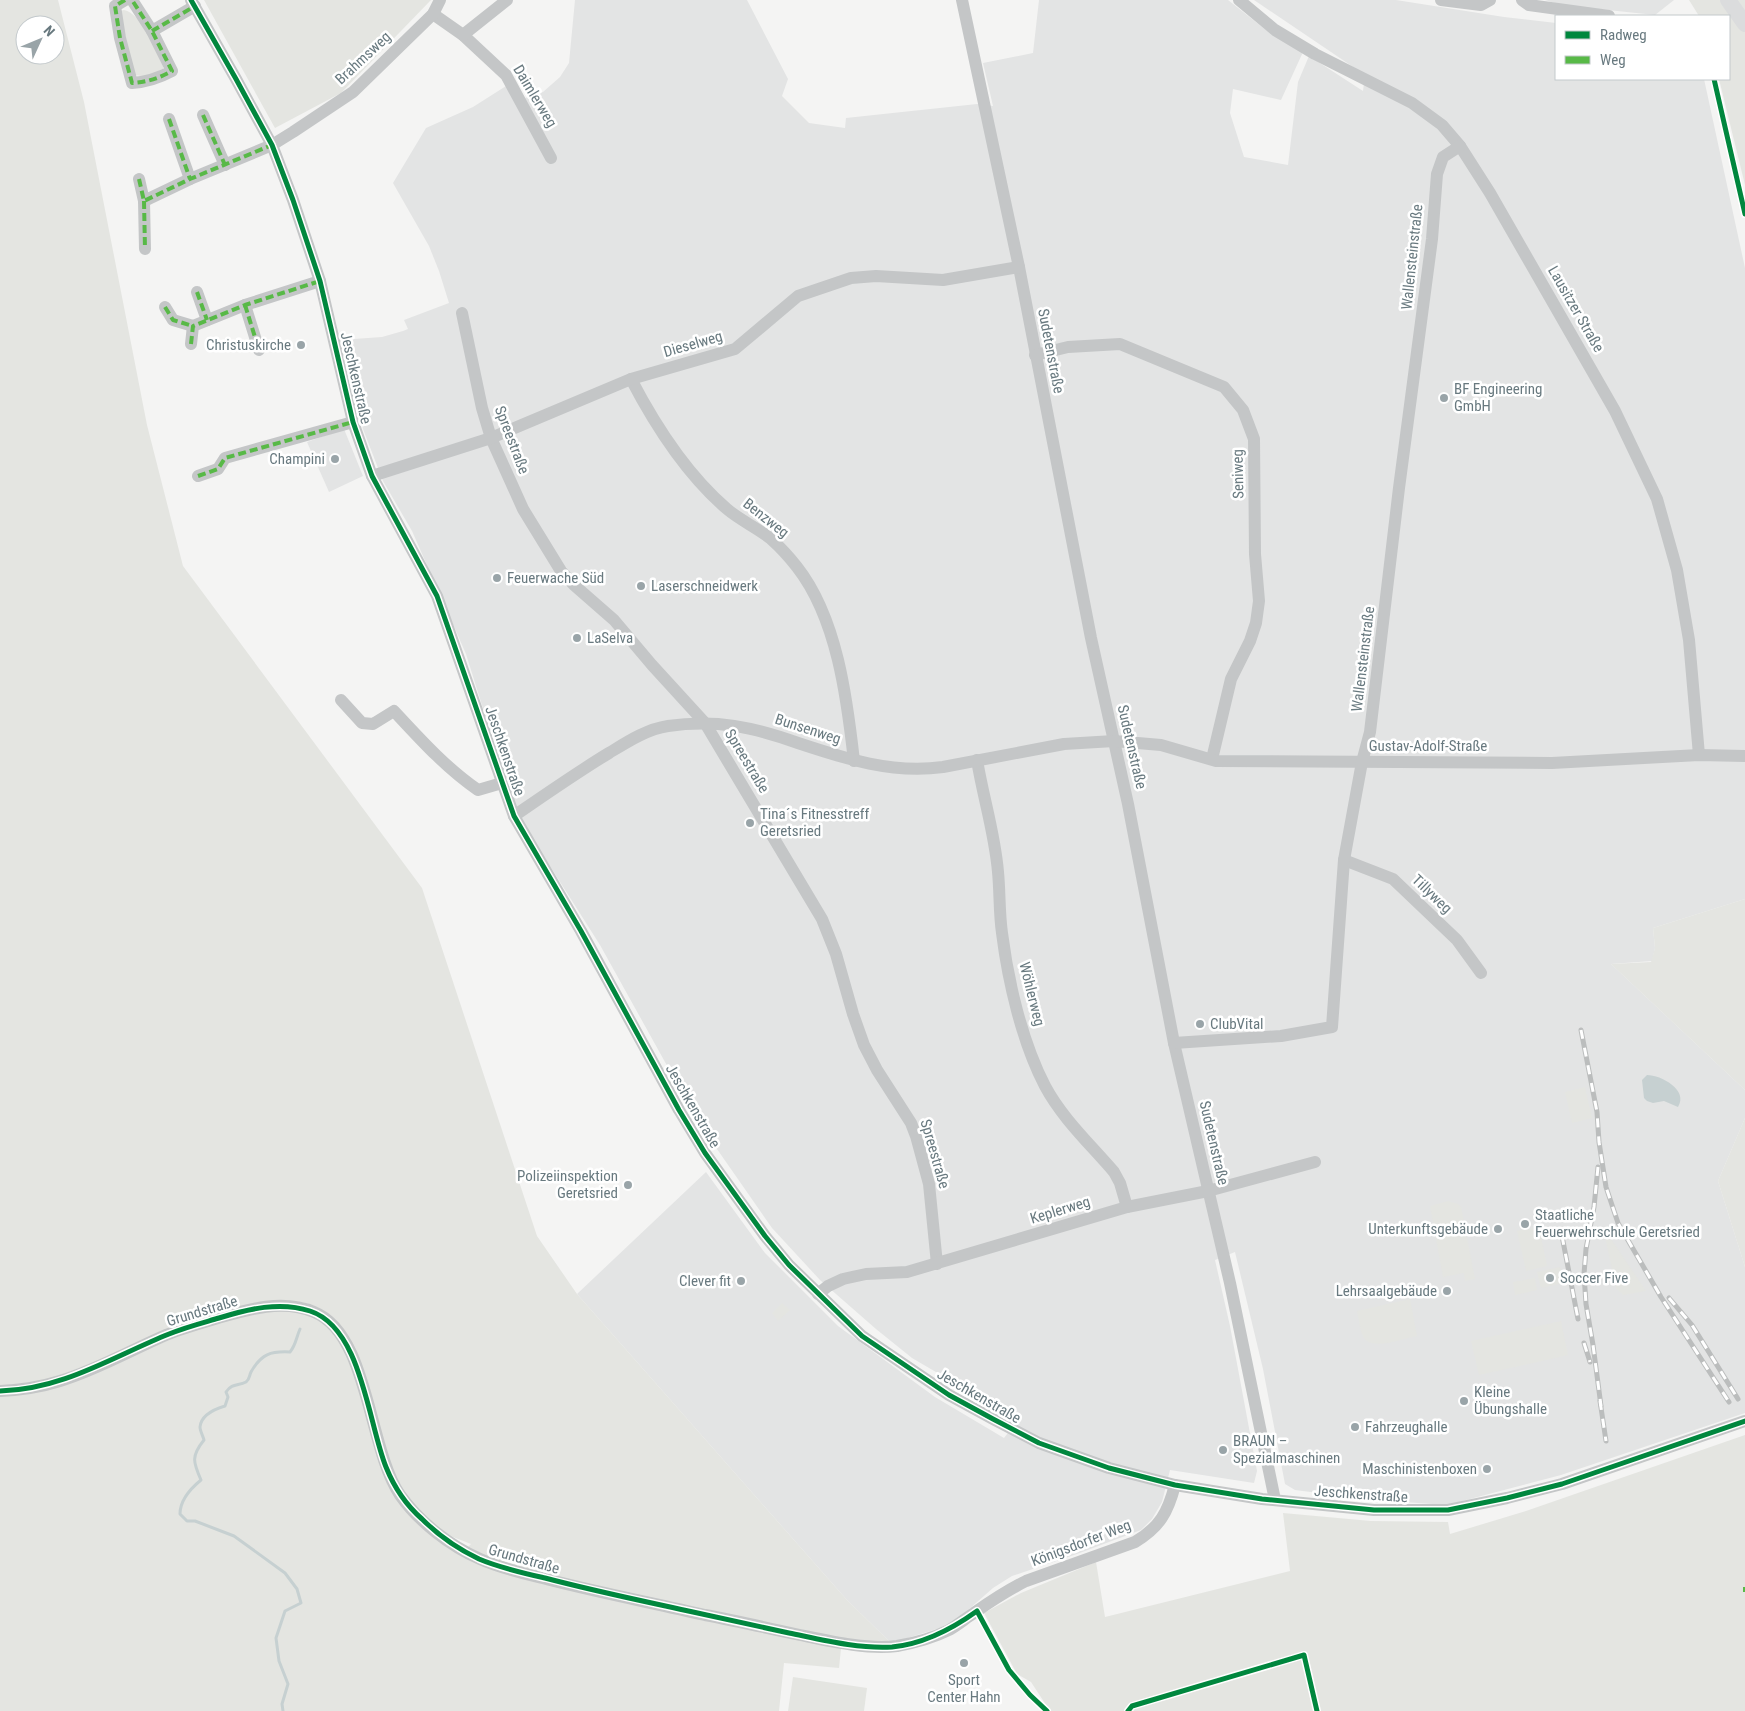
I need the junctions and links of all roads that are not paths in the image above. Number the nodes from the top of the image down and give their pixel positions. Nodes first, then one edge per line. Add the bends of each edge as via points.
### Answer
1 (125, 0) edge
2 (132, 0) edge
3 (440, 0) edge
4 (507, 0) edge
5 (962, 0) edge
6 (1239, 0) edge
7 (1441, 0) edge
8 (1490, 0) edge
9 (1522, 0) edge
10 (1728, 0) edge
11 (193, 3) edge
12 (433, 14) junction
13 (1602, 15) edge
14 (1745, 24) edge
15 (152, 31) junction
16 (463, 35) junction
17 (203, 115) dead end
18 (169, 119) dead end
19 (272, 145) junction
20 (1460, 146) junction
21 (552, 158) dead end
22 (225, 165) junction
23 (139, 179) dead end
24 (190, 179) junction
25 (144, 201) junction
26 (145, 249) dead end
27 (1019, 267) junction
28 (320, 281) junction
29 (197, 292) dead end
30 (245, 305) junction
31 (165, 306) dead end
32 (462, 313) dead end
33 (207, 320) junction
34 (193, 326) junction
35 (191, 344) dead end
36 (259, 350) dead end
37 (1035, 355) junction
38 (631, 379) junction
39 (353, 422) junction
40 (491, 438) junction
41 (198, 476) dead end
42 (372, 476) junction
43 (341, 700) dead end
44 (705, 723) junction
45 (1114, 741) junction
46 (1699, 756) junction
47 (1745, 756) edge
48 (1212, 759) junction
49 (977, 760) junction
50 (854, 761) junction
51 (1362, 762) junction
52 (502, 783) junction
53 (514, 816) junction
54 (1344, 860) junction
55 (1481, 973) dead end
56 (1174, 1043) junction
57 (1315, 1162) dead end
58 (1208, 1191) junction
59 (1127, 1207) junction
60 (937, 1264) junction
61 (818, 1294) junction
62 (0, 1390) edge
63 (1745, 1421) edge
64 (1176, 1485) junction
65 (1275, 1500) junction
66 (977, 1611) joint

1 - 15 street via 115,6 132,83 160,78 172,70
2 - 15 street
3 - 12 street, Brahmsweg
4 - 16 street
5 - 27 street, Sudetenstraße
6 - 20 street, Lausitzer Straße via 1275,30 1308,50 1412,103 1442,125
7 - 8 street via 1481,5
9 - 13 street via 1529,4
10 - 14 main road
11 - 15 street
11 - 19 street, Jeschkenstraße
12 - 16 street, Daimlerweg
12 - 19 street, Brahmsweg via 353,92
16 - 21 street, Daimlerweg via 506,75
17 - 22 street
18 - 24 street
19 - 22 street
19 - 28 street, Jeschkenstraße
20 - 46 street, Lausitzer Straße via 1615,411 1656,499 1677,570 1689,640
20 - 51 street, Wallensteinstraße via 1443,158 1436,174 1432,238 1370,732
22 - 24 street
23 - 25 street
24 - 25 street
25 - 26 street
27 - 37 street, Sudetenstraße
27 - 38 street, Dieselweg via 943,280 876,276 851,278 798,296 735,349
28 - 30 street
28 - 39 street, Jeschkenstraße
29 - 33 street
30 - 33 street
30 - 36 street
31 - 34 street via 173,320
32 - 40 street, Spreestraße
33 - 34 street
34 - 35 street
37 - 45 street, Sudetenstraße via 1090,638
37 - 48 street, Seniweg via 1068,347 1120,344 1224,387 1243,410 1254,439 1255,554 1259,601 1250,642 1231,679
38 - 40 street, Dieselweg
38 - 50 street, Benzweg via 651,417 692,476 728,510 772,540 797,568 824,611 846,694
39 - 41 street, Jeschkenstraße via 225,458 218,470
39 - 42 street, Jeschkenstraße
40 - 42 street, Dieselweg
40 - 44 street, Spreestraße via 523,508 561,571 614,620
42 - 52 street, Jeschkenstraße via 437,596
43 - 52 street, Jeschkenstraße via 362,723 373,724 394,711 444,763 478,790
44 - 50 street, Bunsenweg via 736,724
44 - 53 street, Bunsenweg via 666,726 632,739
44 - 60 street, Spreestraße via 822,919 864,1045 910,1123 929,1184
45 - 48 street, Gustav-Adolf-Straße via 1162,745
45 - 49 street, Bunsenweg via 1064,744
45 - 56 street, Sudetenstraße
46 - 47 street, Gustav-Adolf-Straße
46 - 51 street, Gustav-Adolf-Straße via 1552,763
48 - 51 street, Gustav-Adolf-Straße
49 - 50 street, Bunsenweg via 916,770
49 - 59 street, Wöhlerweg via 998,871 1009,975 1030,1052 1040,1077 1063,1114 1114,1172
51 - 54 street, Wallensteinstraße
52 - 53 street, Jeschkenstraße
53 - 61 street, Jeschkenstraße via 697,1141 764,1236
54 - 55 street, Tillyweg via 1393,879 1456,940
54 - 56 street, Wallensteinstraße via 1332,1027 1281,1036
56 - 58 street, Sudetenstraße
57 - 58 street, Keplerweg
58 - 59 street, Keplerweg
58 - 65 street, Sudetenstraße
59 - 60 street, Keplerweg
60 - 61 street, Keplerweg via 908,1272 866,1274 844,1279
61 - 64 street, Jeschkenstraße via 869,1341 949,1395 993,1419 1039,1443 1109,1468
62 - 66 street, Grundstraße via 60,1382 170,1333 238,1312 278,1306 302,1308 332,1324 353,1357 386,1468 398,1492 433,1529 458,1547 498,1567 848,1645 893,1647 919,1641 952,1628
63 - 65 street, Jeschkenstraße via 1562,1484 1448,1510 1374,1510
64 - 65 street, Jeschkenstraße
64 - 66 street, Königsdorfer Weg via 1170,1505 1159,1524 1148,1534 1135,1542 1026,1581

